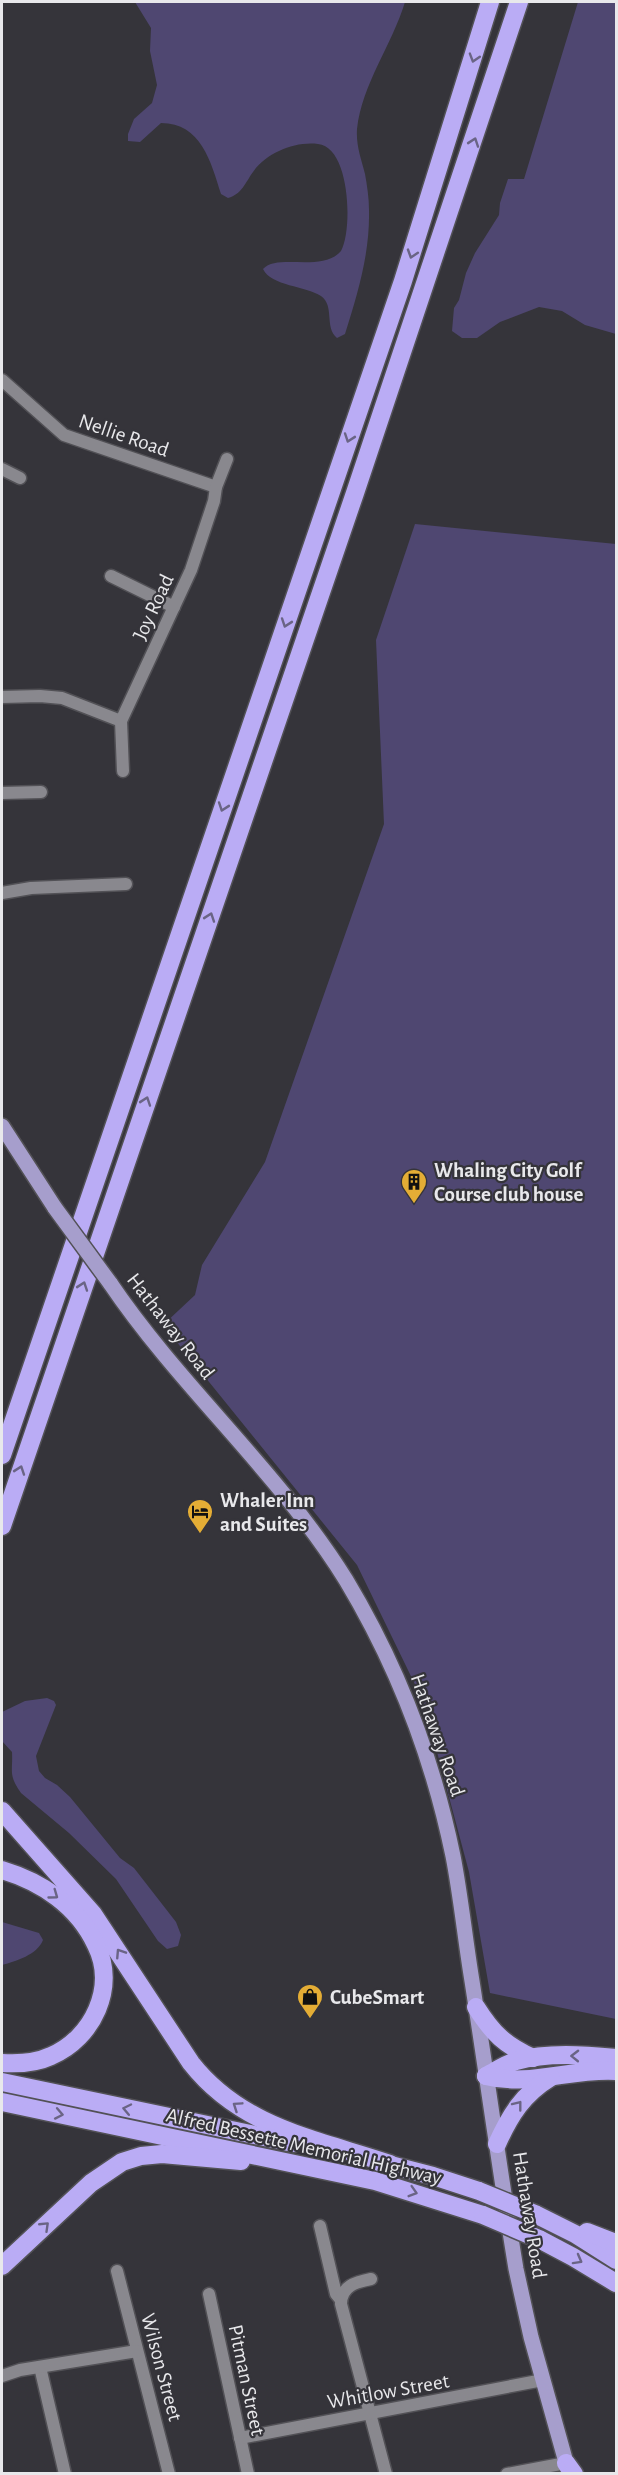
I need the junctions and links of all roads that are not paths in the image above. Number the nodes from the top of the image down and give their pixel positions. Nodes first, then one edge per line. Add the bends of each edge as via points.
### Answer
1 (490, 2) edge
2 (519, 2) edge
3 (2, 380) edge
4 (227, 459) dead end
5 (2, 469) edge
6 (20, 478) dead end
7 (216, 486) junction
8 (111, 576) dead end
9 (174, 607) junction
10 (2, 696) edge
11 (121, 721) junction
12 (123, 771) dead end
13 (41, 792) dead end
14 (2, 793) edge
15 (126, 884) dead end
16 (2, 892) edge
17 (2, 1126) edge
18 (8, 1150) edge
19 (2, 1455) edge
20 (2, 1526) edge
21 (2, 1811) edge
22 (2, 1870) edge
23 (476, 2007) junction
24 (533, 2058) junction
25 (616, 2058) edge
26 (2, 2063) edge
27 (616, 2072) edge
28 (486, 2076) junction
29 (552, 2076) junction
30 (2, 2082) edge
31 (2, 2102) edge
32 (497, 2144) junction
33 (390, 2164) junction
34 (370, 2180) junction
35 (539, 2216) junction
36 (320, 2226) dead end
37 (616, 2243) edge
38 (616, 2260) edge
39 (2, 2266) edge
40 (117, 2271) dead end
41 (370, 2279) dead end
42 (616, 2283) edge
43 (209, 2294) dead end
44 (341, 2300) junction
45 (137, 2351) junction
46 (40, 2367) junction
47 (2, 2376) edge
48 (543, 2380) junction
49 (370, 2413) junction
50 (240, 2438) junction
51 (570, 2470) edge
52 (65, 2474) edge
53 (170, 2474) edge
54 (248, 2474) edge
55 (386, 2474) edge
56 (507, 2474) edge

1 -> 19 highway via 403,281
20 -> 2 highway
3 - 7 street, Nellie Road via 64,435
4 - 7 street, Joy Road
5 - 6 street
7 - 9 street, Joy Road via 191,570
8 - 9 street
9 - 11 street, Joy Road
10 - 11 street via 62,698
11 - 12 street, Joy Road
13 - 14 street
15 - 16 street
17 - 18 main road, Hathaway Road
18 - 23 main road, Hathaway Road, bridge via 56,1208 141,1326 312,1530 377,1637 406,1699 435,1783 453,1858
33 -> 21 highway via 278,2128 247,2113 210,2085 191,2063 93,1914
22 -> 26 highway via 44,1888 75,1913 97,1947 104,1973 96,2013 72,2044 36,2061
23 - 24 highway via 505,2044
23 - 28 main road, Hathaway Road
25 -> 24 highway
24 - 28 highway via 514,2062
27 - 29 highway
28 - 29 highway via 514,2081
28 - 32 main road, Hathaway Road
32 -> 29 highway via 518,2104
33 -> 30 highway, Alfred Bessette Memorial Highway
31 -> 34 highway, Alfred Bessette Memorial Highway
32 - 48 main road, Hathaway Road via 516,2268
33 - 35 highway, Alfred Bessette Memorial Highway, bridge via 479,2191
39 -> 34 highway via 102,2174 141,2156 186,2155
34 -> 42 highway, Alfred Bessette Memorial Highway, bridge via 483,2215 538,2239
35 - 37 highway
35 - 38 highway, Alfred Bessette Memorial Highway
36 - 44 street via 336,2294
40 - 45 street, Wilson Street
41 - 44 street via 349,2286
43 - 50 street, Pitman Street
44 - 49 street
45 - 46 street
45 - 53 street, Wilson Street
46 - 47 street
46 - 52 street
48 - 49 street, Whitlow Street
48 - 51 main road, Hathaway Road
49 - 50 street, Whitlow Street
49 - 55 street
50 - 54 street, Pitman Street
51 - 56 street

